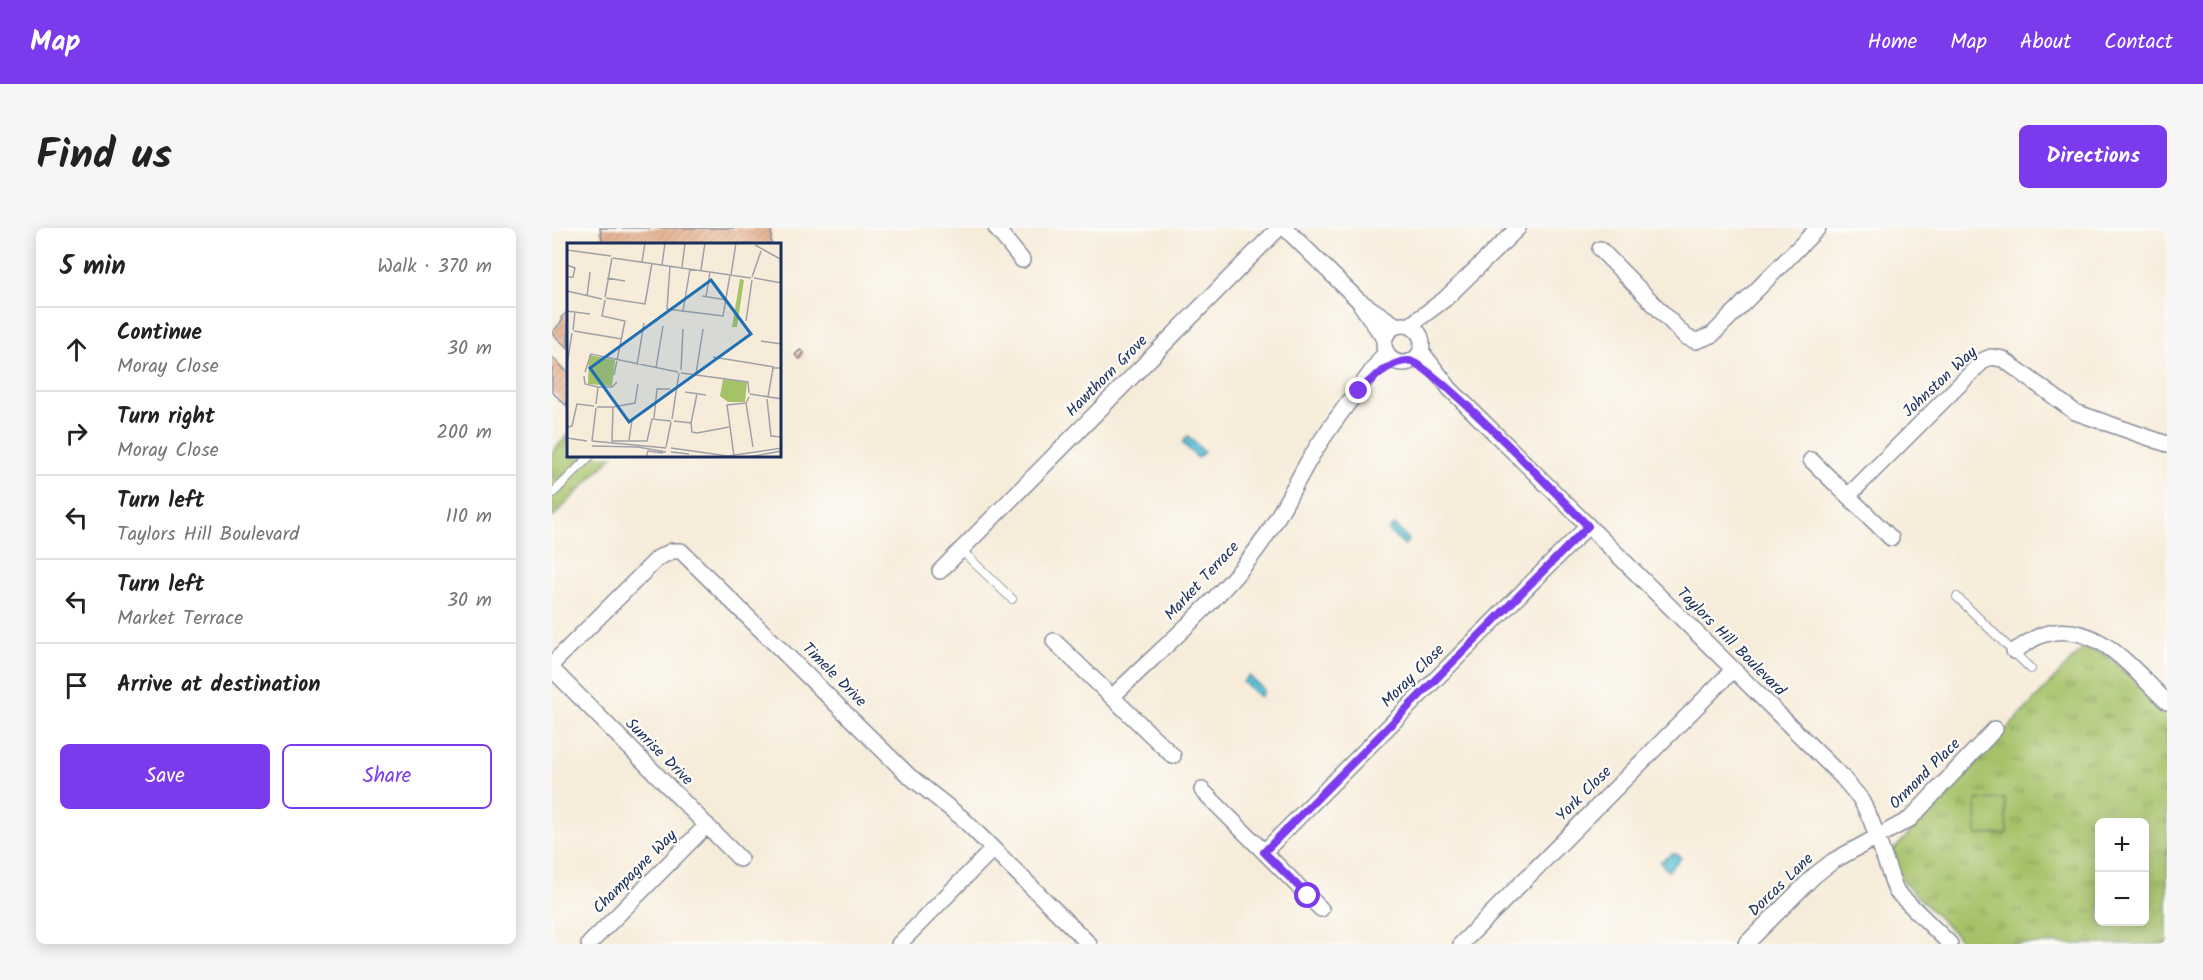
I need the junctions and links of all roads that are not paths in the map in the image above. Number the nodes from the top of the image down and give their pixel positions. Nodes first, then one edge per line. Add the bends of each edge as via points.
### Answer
1 (996, 228) edge
2 (1279, 228) edge
3 (1285, 228) edge
4 (1818, 228) edge
5 (1516, 229) edge
6 (1600, 249) dead end
7 (1022, 260) dead end
8 (1445, 299) junction
9 (1358, 300) junction
10 (1403, 326) junction
11 (1403, 350) junction
12 (2167, 444) edge
13 (588, 458) edge
14 (1811, 460) dead end
15 (552, 494) edge
16 (1848, 496) junction
17 (1588, 526) junction
18 (1891, 538) dead end
19 (961, 550) junction
20 (940, 571) dead end
21 (1957, 597) dead end
22 (1012, 599) dead end
23 (1054, 641) dead end
24 (2014, 651) junction
25 (552, 664) edge
26 (552, 669) edge
27 (2031, 669) dead end
28 (1733, 670) junction
29 (1112, 698) junction
30 (2167, 702) edge
31 (1995, 729) dead end
32 (1173, 756) dead end
33 (1202, 790) dead end
34 (706, 825) junction
35 (1876, 840) junction
36 (993, 849) junction
37 (1264, 852) junction
38 (740, 859) dead end
39 (1321, 909) dead end
40 (589, 944) edge
41 (899, 944) edge
42 (1089, 944) edge
43 (1461, 944) edge
44 (1746, 944) edge
45 (1950, 944) edge

1 - 7 street
2 - 19 street, Hawthorn Grove
3 - 9 street, Taylors Hill Boulevard
4 - 6 street via 1712,335 1696,341 1686,337
5 - 8 street
8 - 10 street
8 - 11 street
9 - 10 street, Taylors Hill Boulevard
9 - 11 street, Taylors Hill Boulevard
10 - 11 street, Taylors Hill Boulevard
10 - 11 street via 1389,331
11 - 17 street, Taylors Hill Boulevard via 1450,389
11 - 29 street, Market Terrace via 1336,419 1309,460 1285,508 1243,568
12 - 16 street, Johnston Way via 2076,412 2015,366 1991,357
13 - 15 lane
14 - 16 street
16 - 18 street
17 - 28 street, Taylors Hill Boulevard
17 - 37 street, Moray Close
19 - 20 street, Hawthorn Grove
19 - 22 lane
21 - 24 lane
23 - 29 street
24 - 27 lane
24 - 30 street via 2041,635 2065,630 2093,636
25 - 36 street, Timele Drive via 658,558 681,551 908,775 962,818
26 - 34 street, Sunrise Drive
28 - 35 street, Taylors Hill Boulevard via 1860,798
28 - 43 street, York Close
29 - 32 street
31 - 35 street, Ormond Place via 1910,819
33 - 37 street
34 - 38 street, Sunrise Drive
34 - 40 street, Champagne Way
35 - 44 street, Dorcas Lane via 1833,861 1814,876
35 - 45 street, Taylors Hill Boulevard via 1896,891
36 - 41 street
36 - 42 street, Timele Drive
37 - 39 street

